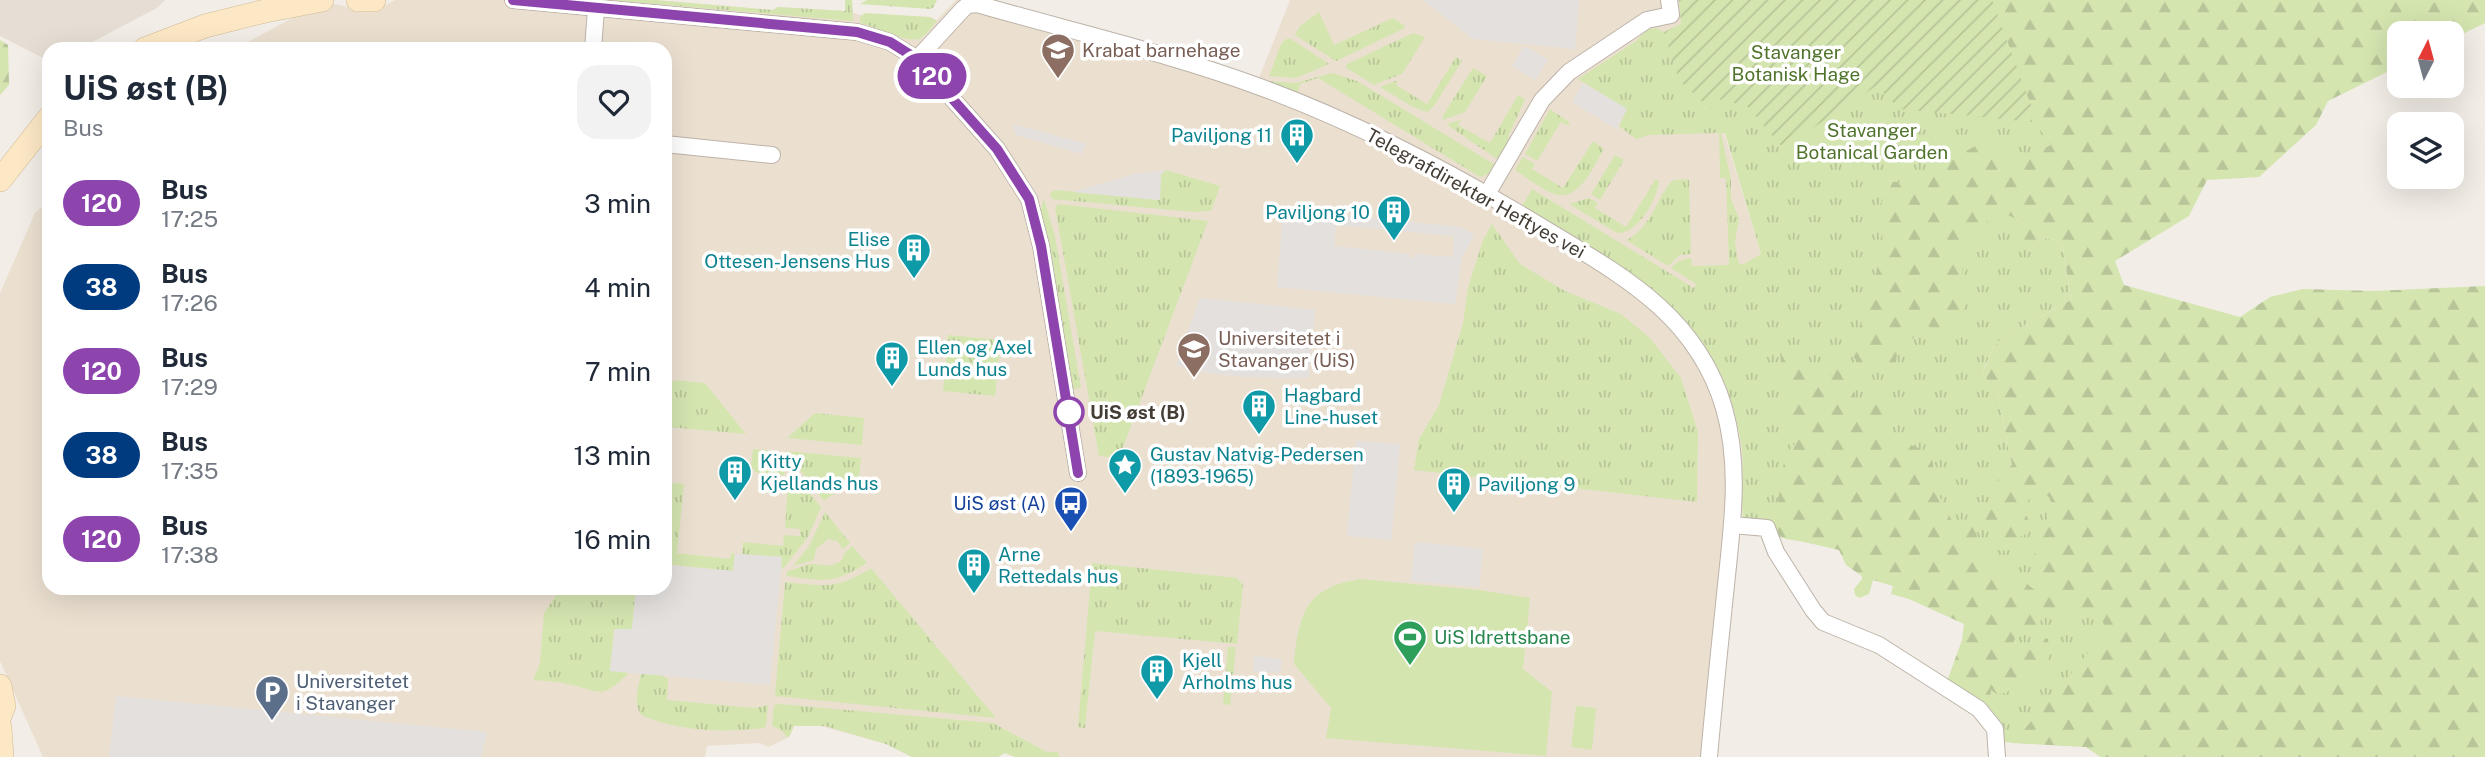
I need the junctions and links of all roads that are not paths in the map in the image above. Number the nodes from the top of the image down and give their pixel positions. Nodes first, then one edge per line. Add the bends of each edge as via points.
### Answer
1 (322, 0) edge
2 (358, 0) edge
3 (374, 0) edge
4 (513, 0) edge
5 (1669, 0) edge
6 (976, 2) edge
7 (274, 5) edge
8 (596, 9) junction
9 (163, 42) edge
10 (594, 42) edge
11 (917, 59) junction
12 (42, 127) edge
13 (672, 145) edge
14 (772, 155) dead end
15 (0, 180) edge
16 (1487, 194) junction
17 (1078, 473) dead end
18 (1732, 524) junction
19 (0, 686) edge
20 (0, 716) edge
21 (0, 727) edge
22 (2, 757) edge
23 (1709, 757) edge
24 (1997, 757) edge

1 - 7 main road
2 - 3 main road
4 - 8 street
5 - 16 street via 1671,15 1647,20 1553,87
6 - 11 street via 963,9
6 - 16 street, Telegrafdirektør Heftyes vei via 1261,87 1371,133
7 - 9 main road
8 - 10 street
8 - 11 street via 857,32 890,42
11 - 17 street via 997,149 1029,199 1041,246
12 - 15 main road
13 - 14 street
16 - 18 street, Telegrafdirektør Heftyes vei via 1636,285 1688,336 1723,406 1733,447
18 - 23 street, Telegrafdirektør Heftyes vei
18 - 24 street via 1768,528 1776,552 1823,622 1879,645 1979,709 1995,729
19 - 20 main road via 4,706
21 - 22 main road

